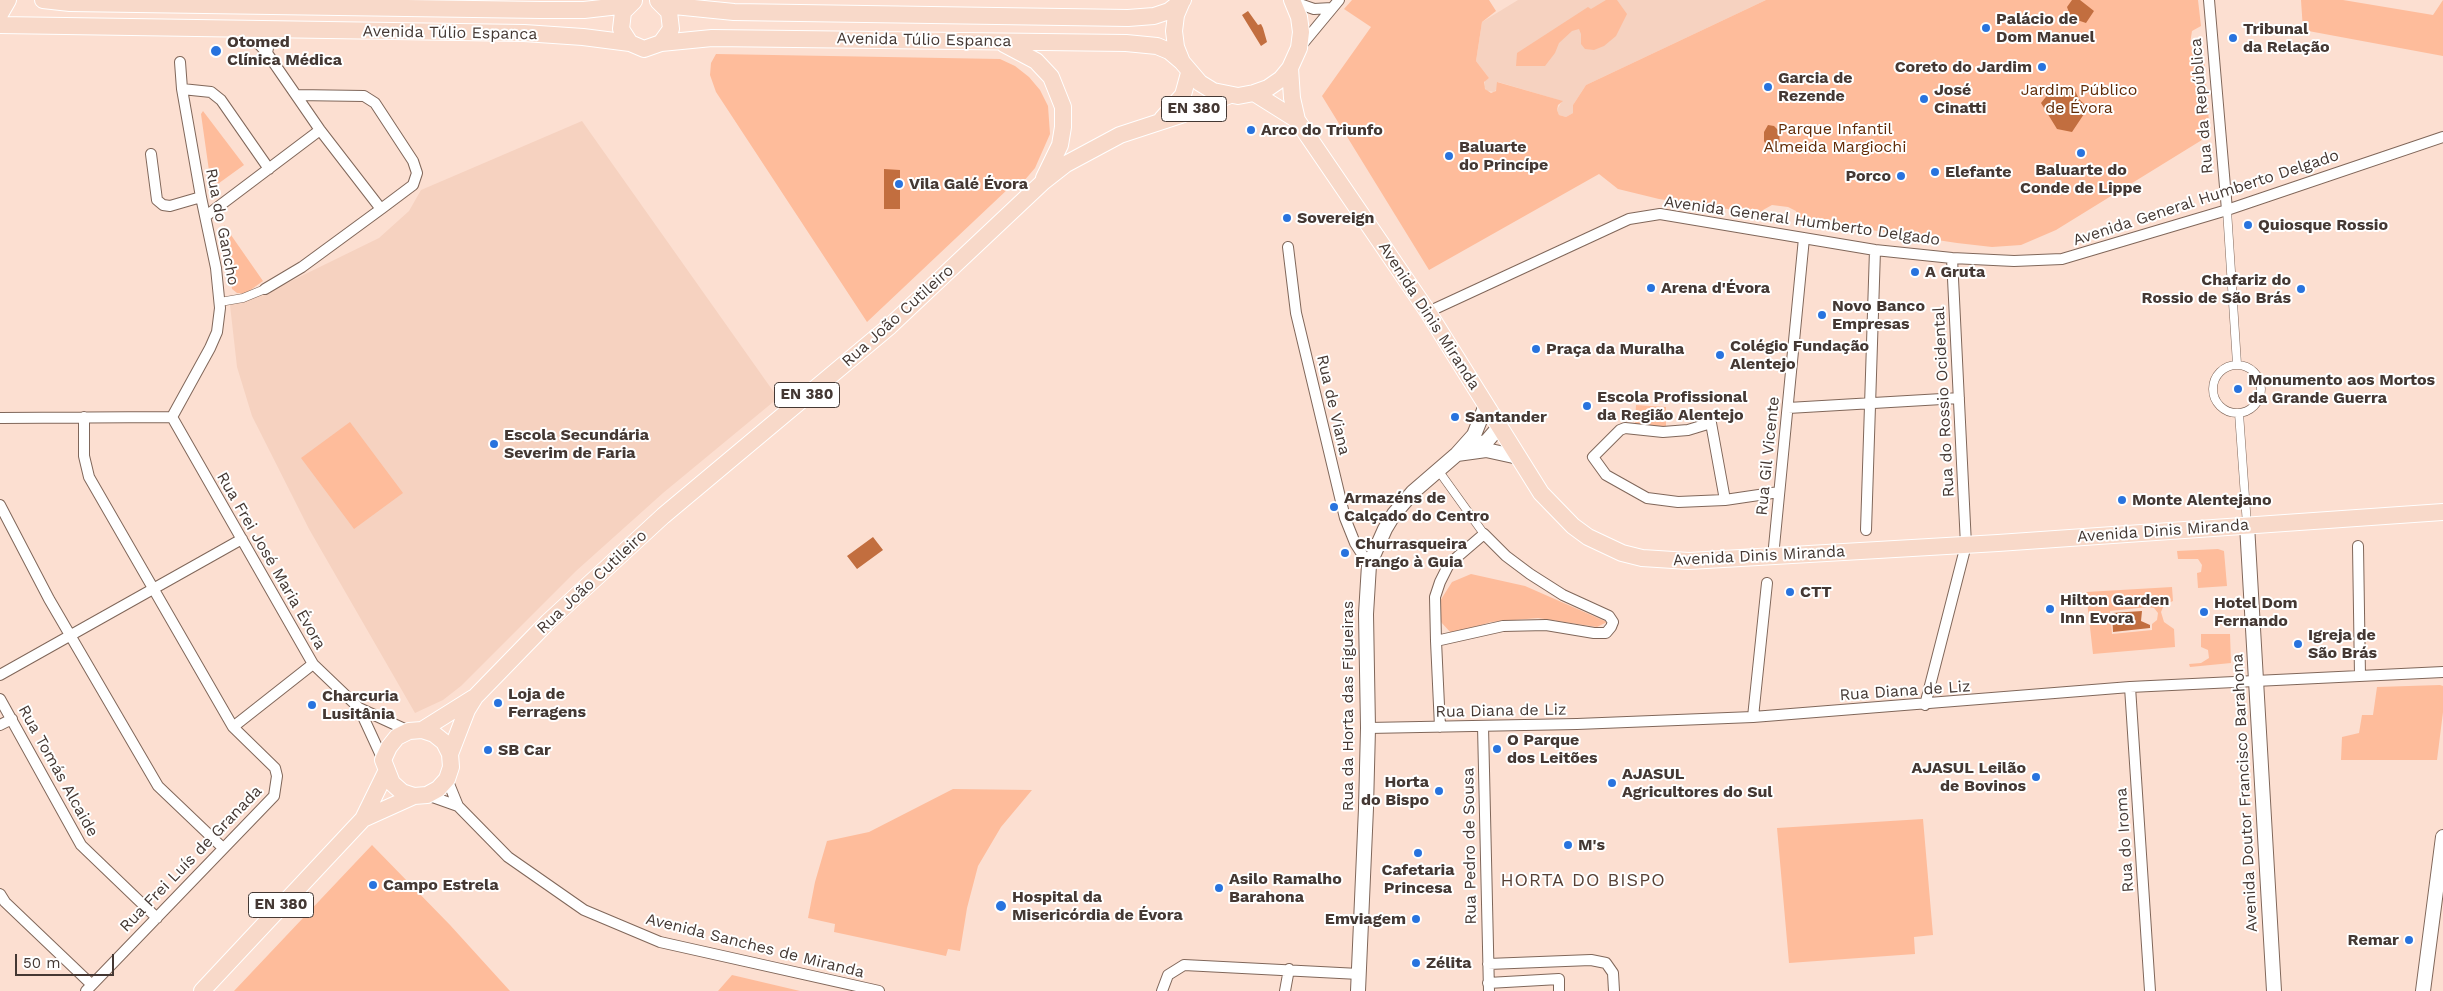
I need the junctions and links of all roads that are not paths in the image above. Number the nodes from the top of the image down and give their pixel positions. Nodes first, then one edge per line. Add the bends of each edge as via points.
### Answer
1 (8, 0) edge
2 (43, 0) edge
3 (1183, 0) edge
4 (2209, 0) edge
5 (1293, 1) edge
6 (632, 2) edge
7 (660, 3) edge
8 (1335, 4) edge
9 (0, 14) edge
10 (0, 25) edge
11 (246, 30) junction
12 (285, 30) junction
13 (997, 41) junction
14 (630, 43) junction
15 (662, 43) junction
16 (1299, 48) junction
17 (267, 53) junction
18 (180, 62) dead end
19 (1185, 68) junction
20 (1290, 68) junction
21 (182, 89) junction
22 (1254, 93) junction
23 (296, 95) junction
24 (1230, 95) junction
25 (1297, 120) junction
26 (1158, 122) junction
27 (320, 130) junction
28 (2443, 137) edge
29 (151, 154) dead end
30 (269, 168) junction
31 (1043, 182) junction
32 (200, 197) junction
33 (381, 209) junction
34 (2227, 210) junction
35 (206, 216) junction
36 (1804, 238) junction
37 (1288, 247) dead end
38 (1875, 250) junction
39 (1952, 258) junction
40 (264, 289) joint
41 (220, 302) junction
42 (1428, 312) junction
43 (2237, 364) junction
44 (1959, 398) junction
45 (1868, 404) junction
46 (1486, 405) junction
47 (1788, 408) junction
48 (2239, 413) junction
49 (84, 416) junction
50 (172, 417) junction
51 (0, 418) edge
52 (1499, 427) junction
53 (1457, 454) junction
54 (1518, 457) junction
55 (1438, 470) junction
56 (1779, 492) junction
57 (1725, 500) junction
58 (0, 505) edge
59 (2443, 512) edge
60 (2247, 525) junction
61 (1866, 530) dead end
62 (1484, 534) junction
63 (242, 539) junction
64 (1966, 545) junction
65 (2358, 546) dead end
66 (1773, 557) junction
67 (1369, 565) junction
68 (1767, 583) dead end
69 (153, 589) junction
70 (71, 635) junction
71 (1436, 641) junction
72 (313, 664) junction
73 (2443, 672) edge
74 (0, 675) edge
75 (2360, 676) junction
76 (2255, 680) junction
77 (2130, 687) junction
78 (475, 697) junction
79 (0, 699) edge
80 (1925, 705) junction
81 (359, 708) junction
82 (1753, 717) junction
83 (12, 719) junction
84 (0, 725) edge
85 (1483, 726) junction
86 (232, 727) junction
87 (1440, 727) junction
88 (1368, 728) junction
89 (415, 730) junction
90 (450, 754) junction
91 (384, 766) junction
92 (447, 779) junction
93 (420, 795) junction
94 (458, 806) junction
95 (362, 819) junction
96 (2443, 837) edge
97 (223, 848) junction
98 (0, 894) edge
99 (157, 918) junction
100 (1488, 964) junction
101 (1289, 969) junction
102 (1359, 974) junction
103 (88, 987) edge
104 (1489, 987) edge
105 (202, 991) edge
106 (879, 991) edge
107 (1162, 991) edge
108 (1285, 991) edge
109 (1358, 991) edge
110 (1559, 991) edge
111 (1614, 991) edge
112 (2150, 991) edge
113 (2274, 991) edge
114 (2423, 991) edge

1 - 9 main road
2 - 6 main road, Avenida Túlio Espanca via 541,10 584,10
3 - 7 main road, Avenida Túlio Espanca via 1169,11 1154,16 1128,18 734,12
3 - 19 main road via 1176,15 1174,31 1176,47
4 - 34 street, Rua da República
5 - 8 street via 1314,9
5 - 16 main road via 1301,32
6 - 14 main road, Avenida Túlio Espanca via 623,12 620,29
7 - 15 main road, Avenida Túlio Espanca via 669,12 671,29
8 - 16 street
10 - 11 main road, Avenida Túlio Espanca
11 - 12 main road, Avenida Túlio Espanca
11 - 17 street
12 - 14 main road, Avenida Túlio Espanca via 540,34
12 - 17 street via 270,37
13 - 15 main road, Avenida Túlio Espanca via 712,38
13 - 19 main road, Avenida Túlio Espanca via 1158,46 1169,51
13 - 31 main road via 1036,61 1051,77 1063,107 1060,145
14 - 15 main road, Avenida Túlio Espanca via 644,49
16 - 20 main road
17 - 23 street
18 - 21 street, Rua do Gancho
19 - 24 main road, Avenida Túlio Espanca via 1206,87
19 - 26 main road, Rua João Cutileiro / EN 380 via 1183,95
20 - 22 main road via 1274,83
20 - 25 main road, Avenida Dinis Miranda
21 - 30 street via 211,92 221,100
21 - 32 street, Rua do Gancho
22 - 24 main road
22 - 25 main road, Avenida Dinis Miranda
23 - 27 street
23 - 33 street via 364,96 376,103 413,161 417,173 413,185
24 - 26 main road, Rua João Cutileiro / EN 380
25 - 42 main road, Avenida Dinis Miranda
26 - 31 main road, Rua João Cutileiro / EN 380 via 1120,135 1091,150
27 - 30 street
27 - 33 street
28 - 34 street, Avenida General Humberto Delgado
29 - 32 street via 157,200 162,205 170,206
30 - 35 street
31 - 78 main road, Rua João Cutileiro / EN 380 via 890,326 654,525 548,622
32 - 35 street, Rua do Gancho
33 - 40 street via 302,267
34 - 39 street, Avenida General Humberto Delgado via 2062,259
34 - 43 street
35 - 41 street, Rua do Gancho
36 - 38 street, Avenida General Humberto Delgado
36 - 42 street, Avenida General Humberto Delgado via 1660,214 1629,219
36 - 47 street, Rua Gil Vicente
37 - 67 street, Rua de Viana via 1298,319 1345,518
38 - 39 street, Avenida General Humberto Delgado
38 - 45 street
39 - 44 street, Rua do Rossio Ocidental
40 - 41 street via 243,298
41 - 50 street, Rua do Gancho via 217,332
42 - 46 main road, Avenida Dinis Miranda
43 - 48 street via 2252,369 2262,388 2253,408
43 - 48 street via 2216,375 2212,389 2223,409
44 - 45 street
44 - 64 street, Rua do Rossio Ocidental
45 - 47 street
45 - 61 street
46 - 52 main road, Avenida Dinis Miranda
46 - 53 street, Rua da Horta das Figueiras via 1474,435
47 - 56 street, Rua Gil Vicente
48 - 60 street, Avenida Doutor Francisco Barahona
49 - 50 street
49 - 51 street
49 - 69 street, Rua Frei Luís de Granada via 84,456 89,477
50 - 63 street, Rua Frei José Maria Évora
52 - 53 street, Rua da Horta das Figueiras via 1487,441
52 - 54 main road, Avenida Dinis Miranda
53 - 54 street via 1486,450
53 - 55 street, Rua da Horta das Figueiras
54 - 66 main road, Avenida Dinis Miranda via 1541,493 1573,526 1622,553 1668,561
55 - 62 street
55 - 67 street, Rua da Horta das Figueiras via 1403,502 1385,529
56 - 57 street
56 - 66 street, Rua Gil Vicente
57 - 57 street via 1678,502 1647,498 1606,475 1593,457 1625,428 1663,432 1688,430 1711,423
58 - 70 street via 49,600
59 - 60 main road, Avenida Dinis Miranda
60 - 64 main road, Avenida Dinis Miranda
60 - 76 street, Avenida Doutor Francisco Barahona
62 - 71 street via 1449,564 1440,582 1436,597
62 - 71 street via 1530,574 1609,616 1613,622 1606,633 1546,625 1502,626
63 - 69 street
63 - 72 street, Rua Frei José Maria Évora
64 - 66 main road, Avenida Dinis Miranda
64 - 80 street, Rua do Rossio Ocidental
65 - 75 street
67 - 88 street, Rua da Horta das Figueiras via 1366,614
68 - 82 street
69 - 70 street
69 - 86 street, Rua Frei Luís de Granada
70 - 74 street
70 - 97 street via 158,786
71 - 87 street
72 - 81 street, Rua Frei José Maria Évora
72 - 86 street
73 - 75 street, Rua Diana de Liz
75 - 76 street, Rua Diana de Liz
76 - 77 street, Rua Diana de Liz
76 - 113 street, Avenida Doutor Francisco Barahona
77 - 80 street, Rua Diana de Liz
77 - 112 street, Rua do Iroma
78 - 89 main road, Rua João Cutileiro / EN 380
78 - 90 main road, Rua João Cutileiro / EN 380 via 466,710
79 - 83 street, Rua Tomás Alcaide
80 - 82 street, Rua Diana de Liz
81 - 89 street, Rua Frei José Maria Évora
81 - 91 street, Rua Frei José Maria Évora
82 - 85 street, Rua Diana de Liz
83 - 84 street
83 - 99 street, Rua Tomás Alcaide via 81,845
85 - 87 street, Rua Diana de Liz
85 - 100 street, Rua Pedro de Sousa
86 - 97 street, Rua Frei Luís de Granada via 274,768 277,782 274,796
87 - 88 street, Rua Diana de Liz
88 - 102 street, Rua da Horta das Figueiras
89 - 90 main road via 439,738
89 - 91 main road, Rua João Cutileiro via 397,737 389,747
90 - 92 main road, Rua João Cutileiro via 451,767
91 - 93 main road via 392,783 402,792
91 - 95 main road, Rua João Cutileiro / EN 380
92 - 93 main road, Rua João Cutileiro via 438,789
92 - 94 street, Avenida Sanches de Miranda
93 - 94 street, Avenida Sanches de Miranda
93 - 95 main road, Rua João Cutileiro / EN 380
94 - 106 street, Avenida Sanches de Miranda via 508,857 584,910 660,942
95 - 105 main road, Rua João Cutileiro / EN 380
96 - 114 street
97 - 99 street, Rua Frei Luís de Granada
98 - 103 street
99 - 103 street, Rua Frei Luís de Granada
100 - 104 street, Rua Pedro de Sousa
100 - 111 street via 1591,960 1606,963 1613,973
101 - 102 street
101 - 107 street via 1184,965 1168,975
101 - 108 street
102 - 109 street, Rua da Horta das Figueiras
104 - 110 street via 1559,979

